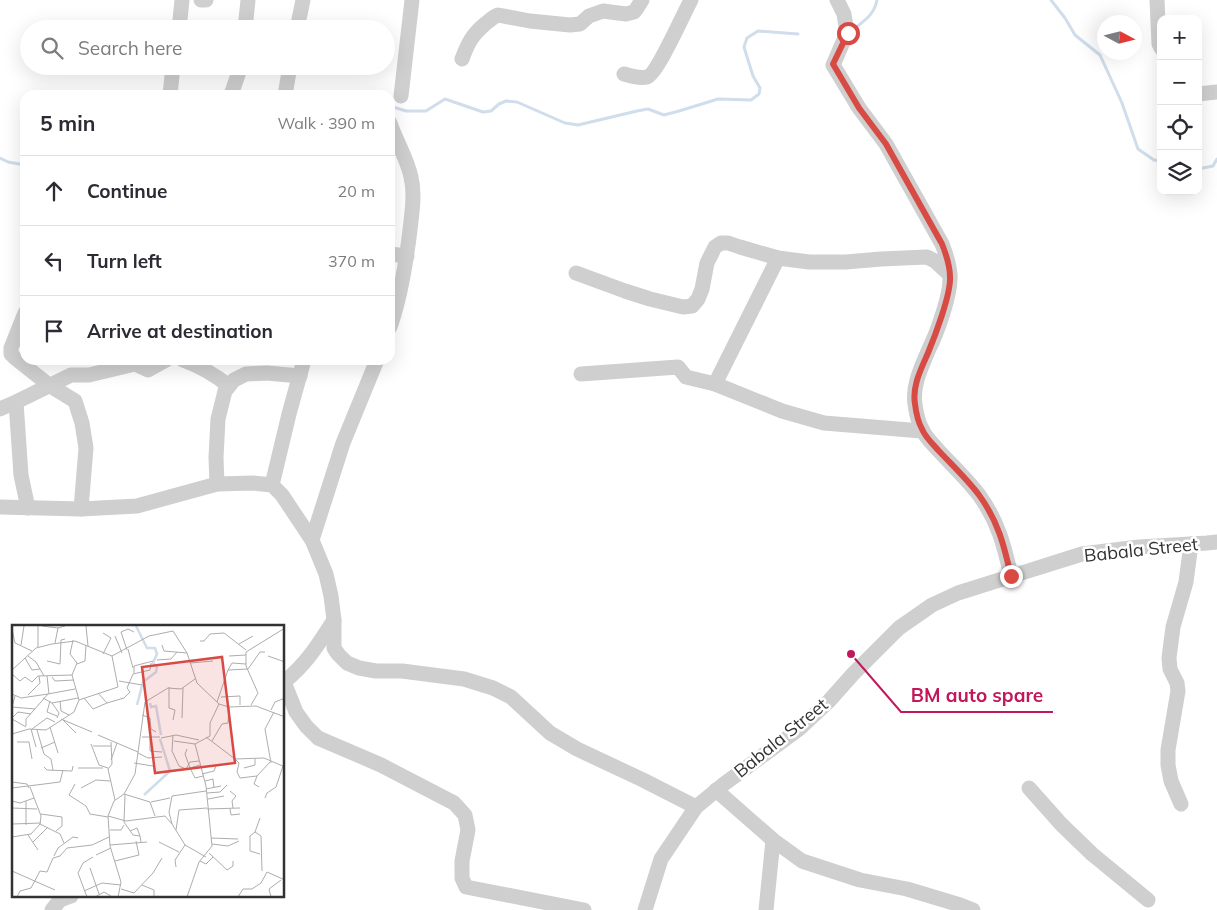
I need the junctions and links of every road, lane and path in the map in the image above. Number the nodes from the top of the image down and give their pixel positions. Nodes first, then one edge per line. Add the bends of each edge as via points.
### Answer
1 (182, 0) edge
2 (201, 0) edge
3 (206, 0) edge
4 (248, 0) edge
5 (303, 0) edge
6 (412, 0) edge
7 (642, 0) edge
8 (691, 0) edge
9 (837, 0) edge
10 (1157, 0) edge
11 (1158, 15) edge
12 (180, 20) edge
13 (246, 20) edge
14 (300, 20) edge
15 (462, 59) dead end
16 (624, 74) dead end
17 (172, 75) edge
18 (238, 75) edge
19 (288, 75) edge
20 (171, 90) edge
21 (233, 90) edge
22 (286, 90) edge
23 (1217, 92) edge
24 (1202, 94) edge
25 (401, 96) dead end
26 (395, 134) edge
27 (395, 255) edge
28 (407, 256) junction
29 (778, 258) junction
30 (576, 273) dead end
31 (950, 275) junction
32 (395, 314) edge
33 (20, 325) edge
34 (20, 362) edge
35 (24, 365) edge
36 (131, 365) edge
37 (137, 365) edge
38 (157, 365) edge
39 (197, 365) edge
40 (303, 365) edge
41 (375, 365) edge
42 (581, 374) dead end
43 (300, 376) junction
44 (715, 384) junction
45 (49, 385) junction
46 (229, 386) junction
47 (16, 402) junction
48 (0, 408) edge
49 (922, 431) junction
50 (217, 484) junction
51 (272, 485) junction
52 (0, 507) edge
53 (28, 508) junction
54 (81, 509) junction
55 (312, 540) junction
56 (1217, 542) edge
57 (1191, 544) junction
58 (1011, 576) junction
59 (334, 620) junction
60 (285, 681) edge
61 (285, 684) edge
62 (1029, 788) dead end
63 (716, 790) junction
64 (1182, 804) dead end
65 (696, 807) junction
66 (773, 840) junction
67 (66, 898) edge
68 (1148, 900) dead end
69 (52, 910) edge
70 (584, 910) edge
71 (645, 910) edge
72 (766, 910) edge
73 (973, 910) edge

1 - 12 street
2 - 3 street
4 - 13 street
5 - 14 street
6 - 25 street
7 - 15 street via 634,12 603,11 588,16 580,24 498,15 473,35
8 - 16 street via 651,75 640,78
9 - 31 street via 848,33 833,64 859,108 886,144 926,214 942,244
10 - 11 street
17 - 20 street
18 - 21 street
19 - 22 street
23 - 24 street
26 - 28 street via 411,174 413,189
27 - 28 street
28 - 32 street
29 - 30 street via 720,243 707,263 698,299 692,306 683,307 625,292
29 - 31 street via 846,262 927,258
29 - 44 street
31 - 49 street via 943,310 914,393
33 - 34 street via 10,348
35 - 45 street
36 - 45 street via 89,375 71,374
37 - 38 street via 148,370
39 - 46 street
40 - 43 street
41 - 55 street via 343,443
42 - 44 street via 678,367 686,377
43 - 46 street via 246,374
43 - 51 street
44 - 49 street via 824,424
45 - 47 street
45 - 54 street via 75,401 82,422 86,448
46 - 50 street via 218,419
47 - 48 street
47 - 53 street via 21,475
49 - 58 street via 980,496 998,529
50 - 51 street
50 - 54 street via 137,506
51 - 55 street
52 - 53 street
53 - 54 street
55 - 59 street via 326,574
56 - 57 street, Babala Street
57 - 58 street, Babala Street via 1082,554
57 - 64 street via 1169,658 1178,691 1168,765 1171,781
58 - 63 street, Babala Street via 932,605 899,628 799,729
59 - 60 street via 312,655
59 - 65 street via 334,648 347,663 376,671 464,679 493,688 512,697 550,733 577,749
61 - 70 street via 296,712 318,738 381,764 454,803 465,815 468,830 462,878 466,887
62 - 68 street via 1092,854
63 - 65 street, Babala Street
63 - 66 street
65 - 71 street, Babala Street via 661,859
66 - 72 street
66 - 73 street via 802,861 823,869 907,889
67 - 69 street

